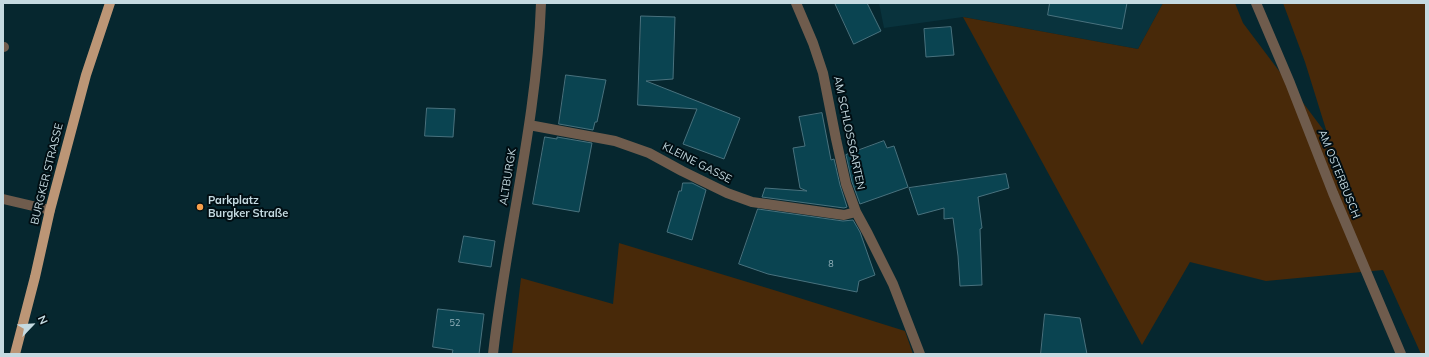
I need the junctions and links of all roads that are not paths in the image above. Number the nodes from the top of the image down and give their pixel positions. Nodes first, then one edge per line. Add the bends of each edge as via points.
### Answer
1 (110, 3) edge
2 (541, 3) edge
3 (796, 3) edge
4 (1256, 3) edge
5 (529, 125) junction
6 (3, 199) edge
7 (50, 210) junction
8 (856, 212) junction
9 (15, 354) edge
10 (493, 354) edge
11 (920, 354) edge
12 (1401, 354) edge

1 - 7 main road, BURGKER STRASSE via 86,75
2 - 5 street, ALTBURGK
3 - 8 street, AM SCHLOSSGARTEN via 824,73 846,184
4 - 12 street, AM OSTERBUSCH
5 - 8 street, KLEINE GASSE via 616,141 649,152 682,172 752,202 844,215
5 - 10 street, ALTBURGK
6 - 7 street
7 - 9 main road, BURGKER STRASSE
8 - 11 street, AM SCHLOSSGARTEN via 893,284

